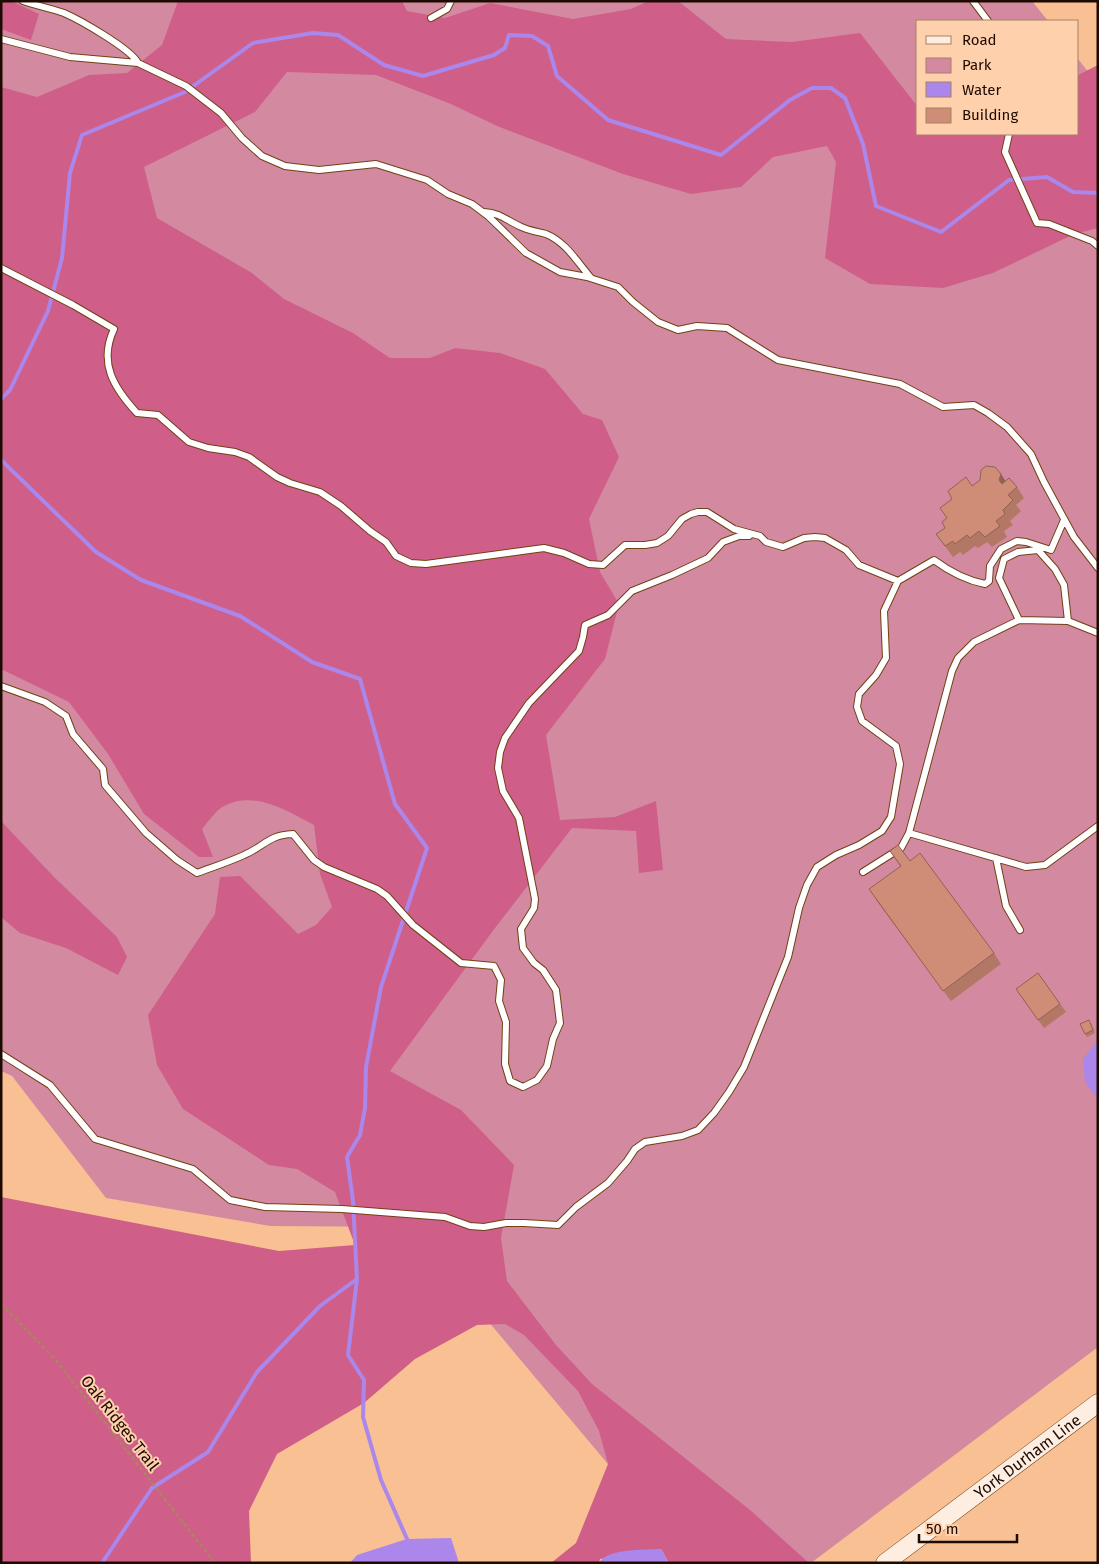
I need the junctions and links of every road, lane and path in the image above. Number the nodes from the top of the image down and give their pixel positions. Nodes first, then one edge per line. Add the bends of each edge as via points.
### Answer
1 (23, 1) edge
2 (450, 1) edge
3 (973, 1) edge
4 (431, 18) dead end
5 (987, 20) edge
6 (1, 39) edge
7 (138, 63) junction
8 (1009, 135) edge
9 (483, 212) junction
10 (1098, 246) edge
11 (1, 268) edge
12 (592, 279) junction
13 (1064, 520) junction
14 (760, 536) junction
15 (1098, 568) edge
16 (898, 581) junction
17 (1019, 620) junction
18 (1068, 621) junction
19 (1098, 633) edge
20 (1, 686) edge
21 (1098, 826) edge
22 (909, 833) junction
23 (996, 858) junction
24 (863, 872) dead end
25 (1020, 930) dead end
26 (1, 1054) edge
27 (1, 1304) edge
28 (1098, 1403) edge
29 (215, 1563) edge
30 (885, 1563) edge

1 - 7 lane via 70,17 123,47
2 - 4 lane via 447,10
3 - 5 lane
6 - 7 lane via 70,57
7 - 9 lane via 186,86 221,113 262,156 285,166 319,170 376,164 427,180
8 - 10 lane via 1006,152 1036,223 1050,224
9 - 12 lane via 526,253 560,272
9 - 12 lane via 496,213 522,228 557,240
11 - 14 lane via 114,329 107,353 108,366 122,397 138,413 158,415 189,442 234,452 277,477 320,492 386,542 396,556 411,563 426,564 544,548 589,564 603,565 625,545 657,543 668,536 682,519 698,512 707,512 734,529
12 - 13 lane via 618,286 658,322 678,330 697,326 727,328 778,360 900,384 943,407 974,405 1007,428 1031,454
13 - 15 lane
13 - 16 lane via 1051,550 1026,542 1001,548 990,566 989,581 985,584 951,573 934,560
14 - 16 lane via 766,542 783,547 804,538 825,538 846,550 860,565
14 - 20 lane via 739,536 724,542 708,558 632,591 608,615 585,625 579,651 529,703 505,738 498,768 503,791 519,818 535,899 534,908 522,929 523,948 556,990 560,1022 547,1066 537,1080 522,1087 510,1081 505,1064 506,1022 499,1001 500,980 494,966 461,963 413,925 388,896 324,867 293,834 280,834 256,850 197,873 146,833 105,785 104,769 73,734 66,716 45,702
16 - 26 lane via 884,611 886,658 876,676 859,694 857,707 862,722 896,746 900,764 891,818 882,831 818,868 807,885 788,958 748,1058 714,1114 698,1130 645,1142 608,1183 558,1225 506,1223 470,1226 444,1217 265,1207 230,1200 193,1169 95,1140 50,1085
17 - 18 lane
17 - 18 lane via 999,578 1004,559 1018,552 1038,550 1055,568 1064,585
17 - 22 lane via 974,642 958,658
18 - 19 lane
21 - 23 lane via 1045,865 1026,867
22 - 23 lane
22 - 24 lane via 901,848
23 - 25 lane via 1006,906
27 - 29 path, Oak Ridges Trail via 55,1359
28 - 30 street, York Durham Line

